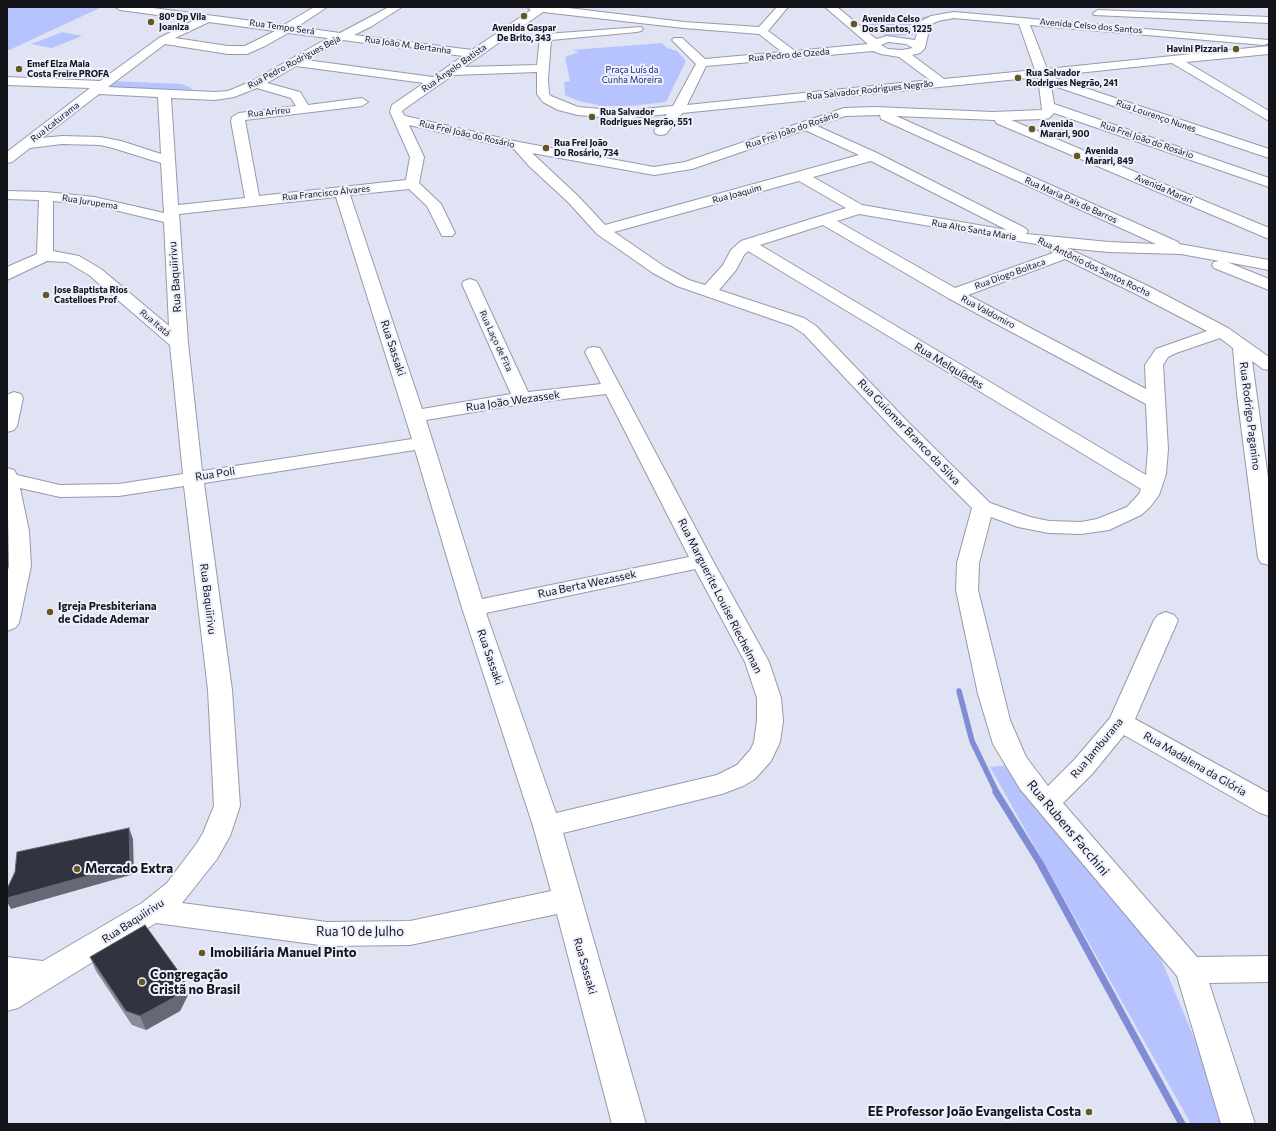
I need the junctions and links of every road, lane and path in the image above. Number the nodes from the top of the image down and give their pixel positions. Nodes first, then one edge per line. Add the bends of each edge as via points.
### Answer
1 (120, 7) edge
2 (322, 7) edge
3 (397, 7) edge
4 (783, 7) edge
5 (830, 7) edge
6 (968, 7) edge
7 (536, 10) edge
8 (1095, 10) edge
9 (235, 13) dead end
10 (208, 18) junction
11 (1001, 18) junction
12 (221, 19) junction
13 (1023, 20) junction
14 (1269, 20) edge
15 (684, 25) junction
16 (1102, 27) junction
17 (286, 28) junction
18 (762, 31) junction
19 (860, 32) junction
20 (922, 34) junction
21 (343, 36) junction
22 (546, 36) junction
23 (900, 39) junction
24 (163, 40) junction
25 (678, 40) dead end
26 (887, 40) junction
27 (1248, 40) junction
28 (1269, 42) edge
29 (875, 46) junction
30 (918, 46) junction
31 (1266, 53) edge
32 (473, 54) junction
33 (902, 54) junction
34 (793, 55) junction
35 (1174, 60) junction
36 (294, 62) junction
37 (702, 64) junction
38 (542, 68) junction
39 (451, 71) junction
40 (1043, 75) junction
41 (7, 80) edge
42 (435, 81) junction
43 (942, 83) junction
44 (85, 84) junction
45 (256, 84) junction
46 (103, 85) junction
47 (164, 93) junction
48 (208, 95) junction
49 (362, 102) dead end
50 (1048, 106) junction
51 (303, 108) junction
52 (678, 109) junction
53 (875, 111) junction
54 (993, 116) junction
55 (1269, 117) edge
56 (399, 119) junction
57 (805, 125) junction
58 (661, 131) dead end
59 (7, 144) edge
60 (28, 144) junction
61 (519, 146) junction
62 (1269, 154) edge
63 (872, 156) junction
64 (7, 159) edge
65 (169, 161) junction
66 (801, 176) junction
67 (1269, 182) edge
68 (412, 184) junction
69 (342, 192) junction
70 (7, 195) edge
71 (46, 196) junction
72 (253, 201) junction
73 (858, 208) junction
74 (171, 214) junction
75 (823, 219) junction
76 (1000, 221) junction
77 (602, 231) junction
78 (985, 232) junction
79 (447, 233) dead end
80 (1269, 234) edge
81 (1041, 241) junction
82 (747, 244) junction
83 (1181, 249) junction
84 (1067, 253) junction
85 (45, 256) junction
86 (1269, 264) edge
87 (7, 275) edge
88 (470, 284) dead end
89 (1269, 285) edge
90 (708, 292) junction
91 (954, 294) junction
92 (1222, 332) junction
93 (179, 343) junction
94 (1242, 346) junction
95 (594, 352) dead end
96 (1269, 365) edge
97 (612, 388) junction
98 (14, 398) dead end
99 (522, 398) junction
100 (1156, 402) junction
101 (415, 416) junction
102 (7, 426) edge
103 (421, 443) junction
104 (8, 477) edge
105 (193, 478) junction
106 (1152, 487) junction
107 (983, 507) junction
108 (1269, 558) edge
109 (702, 561) junction
110 (473, 608) junction
111 (1166, 620) dead end
112 (7, 623) edge
113 (1121, 722) junction
114 (1047, 803) junction
115 (1269, 806) edge
116 (547, 826) junction
117 (566, 900) junction
118 (152, 911) junction
119 (1269, 969) edge
120 (7, 970) edge
121 (1190, 970) junction
122 (46, 974) junction
123 (7, 998) edge
124 (629, 1124) edge
125 (1238, 1124) edge

1 - 10 street, Rua Tempo Será
2 - 17 street
3 - 21 street, Rua Pedro Rodrigues Beja
4 - 18 street
5 - 19 street
6 - 11 street
7 - 15 street
7 - 22 street
7 - 32 street, Rua Ângelo Batista
8 - 14 street
8 - 16 street
9 - 12 street
10 - 12 street, Rua Tempo Será
10 - 24 street, Rua Icaturama
11 - 13 street, Avenida Celso dos Santos
11 - 20 street, Avenida Celso dos Santos via 942,16 925,23
12 - 17 street, Rua Tempo Será
13 - 16 street, Avenida Celso dos Santos
13 - 40 street
15 - 18 street
15 - 22 street
16 - 27 street, Avenida Celso dos Santos
17 - 21 street, Rua Tempo Será
17 - 24 street via 261,44 240,51
18 - 34 street
19 - 26 street
19 - 29 street
20 - 23 street
20 - 30 street, Avenida Celso dos Santos
21 - 32 street, Rua João M. Bertanha
21 - 36 street, Rua Pedro Rodrigues Beja
22 - 38 street, Rua Salvador Rodrigues Negrão
23 - 26 street
23 - 30 street
24 - 46 street, Rua Icaturama
25 - 37 street
26 - 29 street
27 - 28 street, Avenida Celso dos Santos
27 - 31 street, Rua Salvador Rodrigues Negrão
29 - 33 street via 885,52
29 - 34 street, Rua Pedro de Ozeda
30 - 33 street via 916,51
31 - 35 street, Rua Salvador Rodrigues Negrão
32 - 39 street, Rua Ângelo Batista
33 - 43 street
34 - 37 street, Rua Pedro de Ozeda
35 - 40 street, Rua Salvador Rodrigues Negrão
35 - 55 street
36 - 42 street
36 - 45 street, Rua Pedro Rodrigues Beja
37 - 52 street
38 - 39 street
38 - 52 street, Rua Salvador Rodrigues Negrão via 543,94 553,103 563,107 598,114 623,115
39 - 42 street, Rua Ângelo Batista
40 - 43 street, Rua Salvador Rodrigues Negrão
40 - 50 street
40 - 62 street, Rua Lourenço Nunes
41 - 44 street
42 - 56 street, Rua Ângelo Batista via 397,108
43 - 52 street, Rua Salvador Rodrigues Negrão
44 - 46 street
44 - 59 street, Rua Icaturama
45 - 48 street, Rua Pedro Rodrigues Beja via 226,95
45 - 51 street via 296,95
46 - 47 street, Rua Pedro Rodrigues Beja
46 - 48 street via 191,84 202,88
46 - 60 street, Rua Icaturama
47 - 48 street, Rua Pedro Rodrigues Beja
47 - 65 street, Rua Baquiirivu
49 - 51 street, Rua Arireu
50 - 54 street, Rua Frei João do Rosário via 1049,111 1044,115
50 - 67 street, Rua Frei João do Rosário
51 - 72 street, Rua Arireu via 238,118
52 - 58 street
53 - 54 street, Rua Frei João do Rosário
53 - 57 street, Rua Frei João do Rosário via 844,112
53 - 83 street, Rua Maria Pais de Barros
54 - 80 street, Avenida Marari
56 - 61 street, Rua Frei João do Rosário
56 - 68 street via 417,157
57 - 61 street, Rua Frei João do Rosário via 686,166 654,171
57 - 63 street, Rua Antônio dos Santos Rocha
60 - 64 street, Rua Icaturama
60 - 65 street via 62,140 100,141
61 - 77 street, Rua Guiomar Branco da Silva
63 - 66 street, Rua Joaquim
63 - 76 street, Rua Antônio dos Santos Rocha
65 - 74 street, Rua Baquiirivu
66 - 73 street
66 - 77 street, Rua Joaquim
68 - 69 street, Rua Francisco Álvares
68 - 79 street via 434,204
69 - 72 street, Rua Francisco Álvares
69 - 101 street, Rua Sassaki
70 - 71 street, Rua Jurupema
71 - 74 street, Rua Jurupema
71 - 85 street
72 - 74 street, Rua Francisco Álvares
73 - 75 street, Rua Alto Santa Maria
73 - 78 street, Rua Alto Santa Maria
74 - 93 street, Rua Baquiirivu
75 - 82 street, Rua Alto Santa Maria
75 - 91 street, Rua Valdomiro
76 - 78 street
76 - 81 street, Rua Antônio dos Santos Rocha
77 - 90 street, Rua Guiomar Branco da Silva via 671,278
78 - 81 street, Rua Alto Santa Maria
81 - 83 street, Rua Alto Santa Maria via 1109,247
81 - 84 street, Rua Antônio dos Santos Rocha
82 - 90 street via 737,253 730,267
82 - 106 street, Rua Melquíades
83 - 86 street, Rua Alto Santa Maria
83 - 89 street, Rua Maria Pais de Barros
84 - 91 street, Rua Diogo Boitaca
84 - 92 street, Rua Antônio dos Santos Rocha
85 - 87 street, Rua Itatá via 18,267
85 - 93 street, Rua Itatá via 61,256 82,263
88 - 99 street, Rua Laço de Fita
90 - 107 street, Rua Guiomar Branco da Silva via 798,322 810,330 901,426
91 - 100 street, Rua Valdomiro
92 - 94 street, Rua Antônio dos Santos Rocha
92 - 100 street, Rua Guiomar Branco da Silva via 1180,345 1158,357 1154,365
93 - 105 street, Rua Baquiirivu
94 - 96 street, Rua Antônio dos Santos Rocha
94 - 108 street, Rua Rodrigo Paganino via 1246,394
95 - 97 street, Rua Marguerite Louise Riechelman
97 - 99 street, Rua João Wezassek
97 - 109 street, Rua Marguerite Louise Riechelman
98 - 102 street
99 - 101 street, Rua João Wezassek
100 - 106 street, Rua Guiomar Branco da Silva via 1158,449
101 - 103 street, Rua Sassaki
103 - 105 street, Rua Poli
103 - 110 street, Rua Sassaki
104 - 105 street, Rua Poli via 60,491 119,490
104 - 112 street via 19,539 20,566
105 - 118 street, Rua Baquiirivu via 220,690 226,806 216,836 196,868 177,891
106 - 107 street, Rua Guiomar Branco da Silva via 1146,499 1134,511 1102,525 1081,528 1049,527 1025,522
107 - 114 street, Rua Rubens Facchini via 968,563 969,602 997,720 1016,763
109 - 110 street, Rua Berta Wezassek
109 - 116 street, Rua Marguerite Louise Riechelman via 757,662 769,698 770,721 767,742 762,754 746,772 722,784
110 - 116 street, Rua Sassaki
111 - 113 street, Rua Jamburana
113 - 114 street, Rua Jamburana via 1084,766
113 - 115 street, Rua Madalena da Glória
114 - 121 street, Rua Rubens Facchini
116 - 117 street, Rua Sassaki
117 - 118 street, Rua 10 de Julho via 410,933 327,934
117 - 124 street, Rua Sassaki
118 - 122 street, Rua Baquiirivu
119 - 121 street
120 - 122 street
121 - 125 street, Rua Rubens Facchini
122 - 123 street, Rua Baquiirivu

